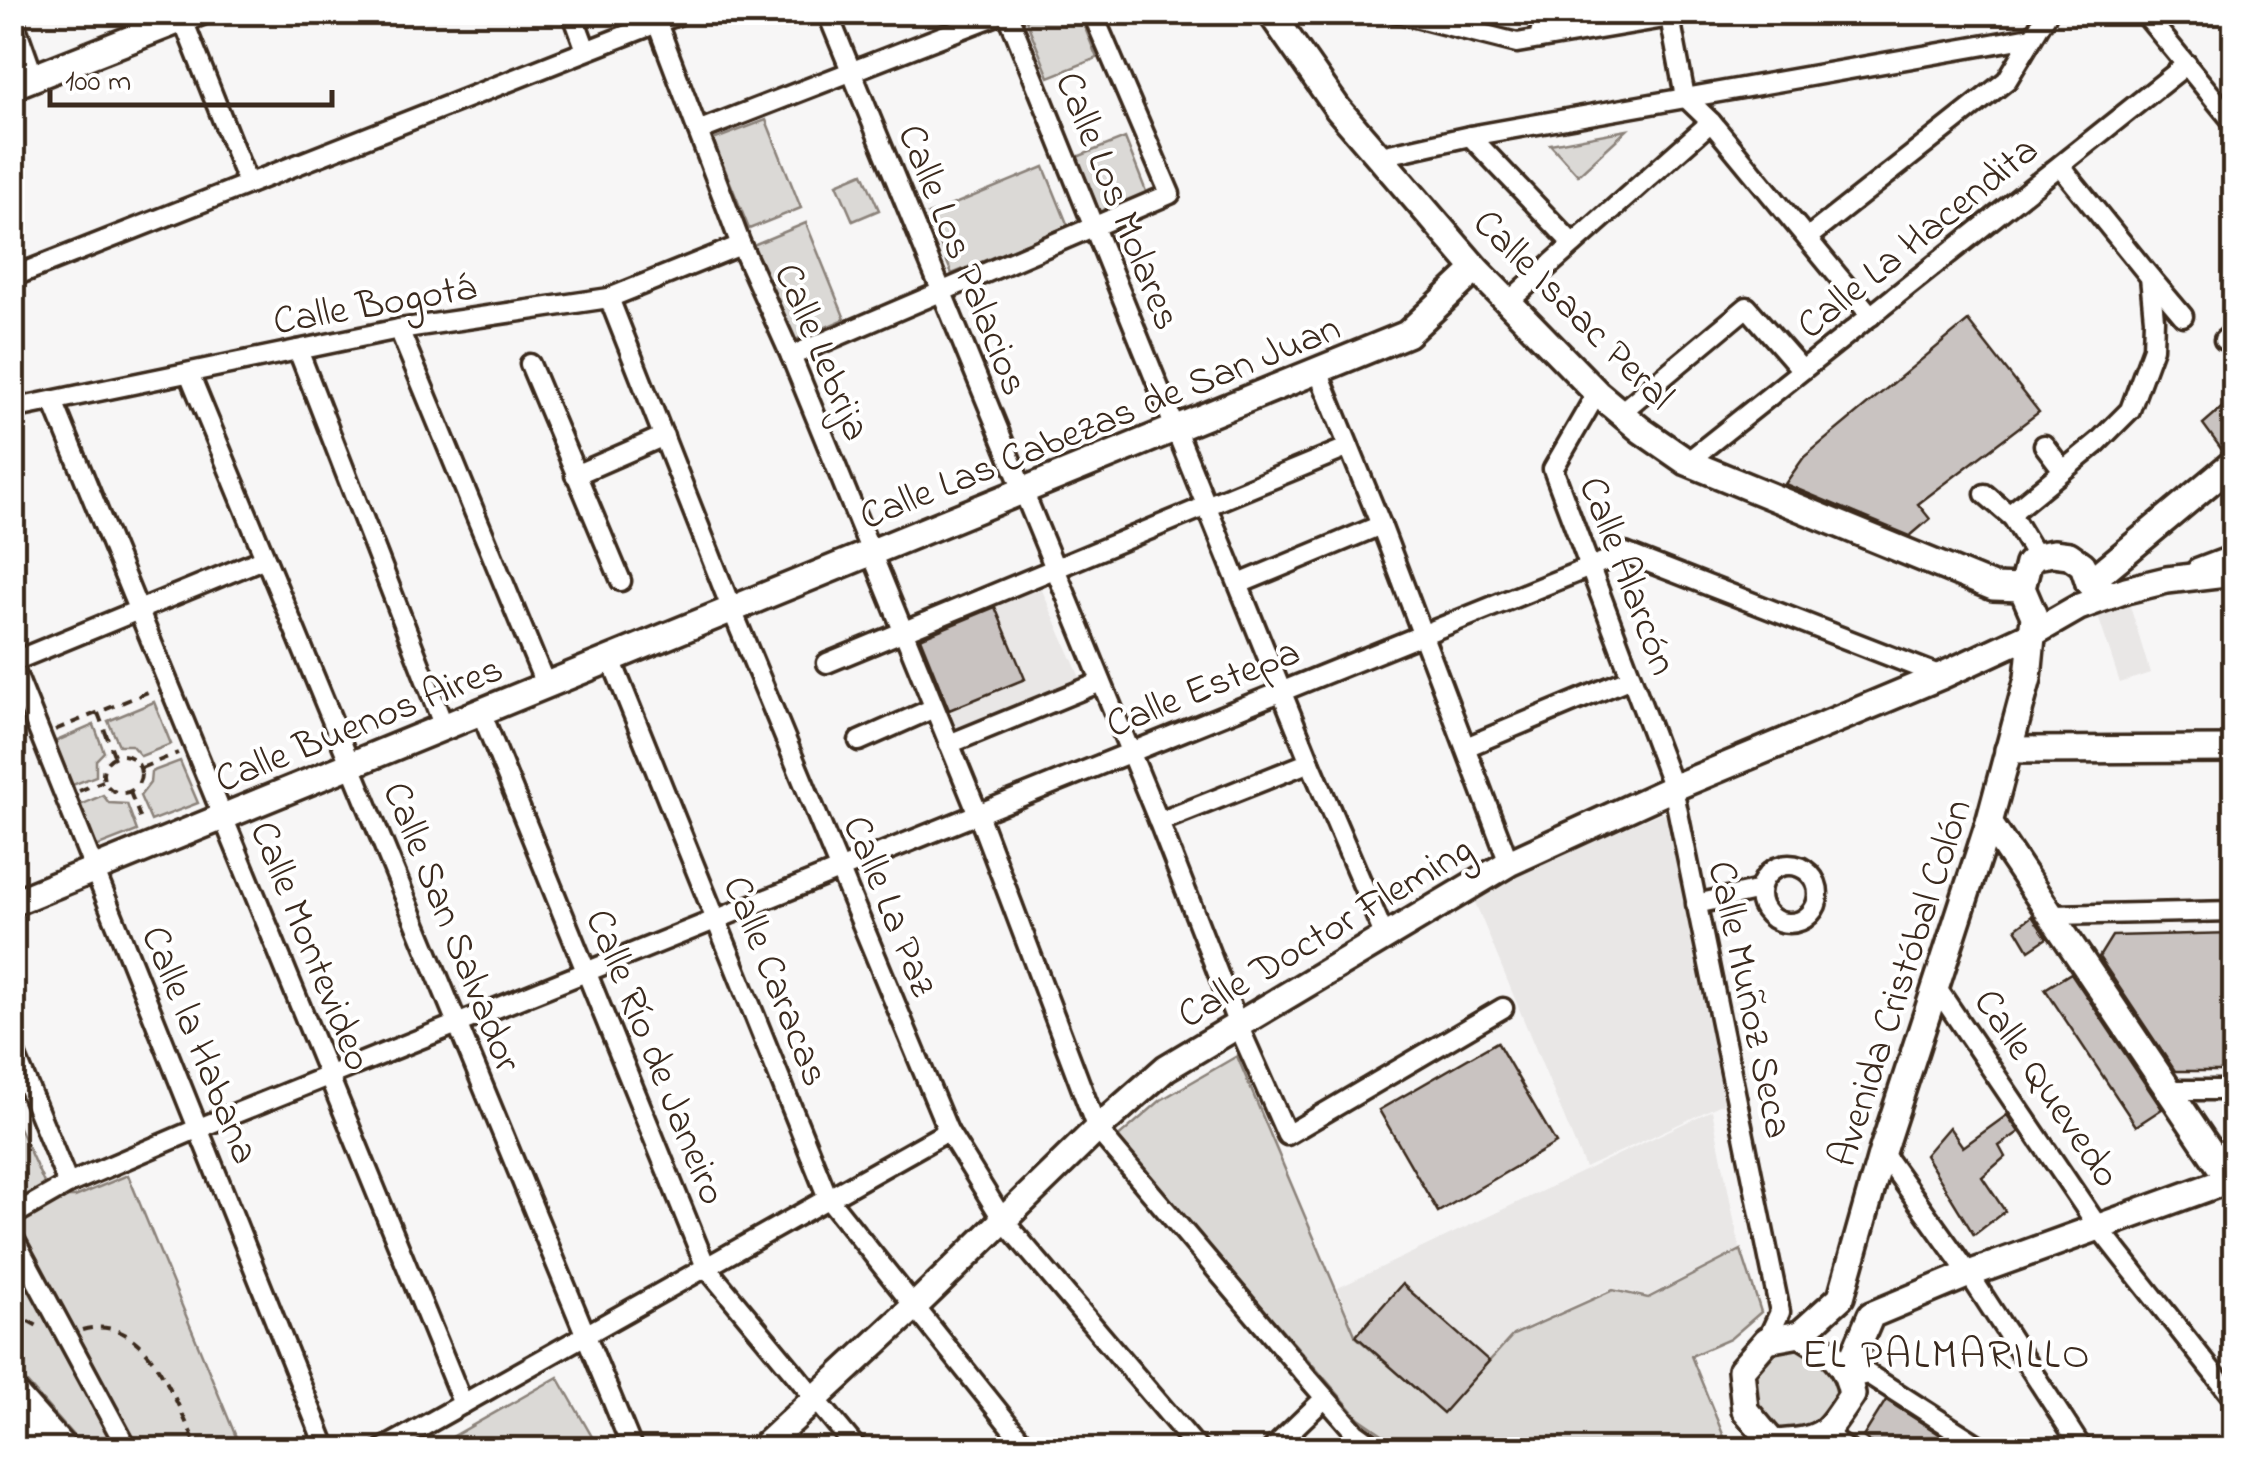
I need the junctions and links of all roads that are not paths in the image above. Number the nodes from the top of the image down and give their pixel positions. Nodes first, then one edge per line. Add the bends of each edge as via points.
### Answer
1 (572, 12) edge
2 (685, 12) edge
3 (826, 12) edge
4 (1006, 12) edge
5 (1092, 12) edge
6 (1395, 12) edge
7 (1545, 12) edge
8 (1700, 12) edge
9 (2048, 12) edge
10 (2143, 12) edge
11 (1274, 13) edge
12 (1417, 15) edge
13 (12, 16) edge
14 (192, 16) edge
15 (1670, 17) junction
16 (657, 23) junction
17 (2031, 37) junction
18 (1539, 39) junction
19 (586, 50) junction
20 (2187, 64) junction
21 (851, 72) junction
22 (24, 82) edge
23 (1684, 97) junction
24 (1711, 122) junction
25 (2234, 123) edge
26 (698, 131) junction
27 (1470, 136) junction
28 (1380, 156) junction
29 (2060, 166) junction
30 (248, 184) junction
31 (1092, 228) junction
32 (1807, 238) junction
33 (741, 244) junction
34 (1573, 244) junction
35 (1476, 270) junction
36 (12, 277) edge
37 (2150, 277) junction
38 (939, 293) junction
39 (609, 298) junction
40 (1507, 302) junction
41 (1871, 316) junction
42 (2183, 316) dead end
43 (399, 329) junction
44 (298, 350) junction
45 (790, 356) junction
46 (530, 364) dead end
47 (1802, 370) junction
48 (1318, 372) junction
49 (189, 373) junction
50 (1597, 393) junction
51 (54, 400) junction
52 (12, 409) edge
53 (1620, 412) junction
54 (1176, 429) junction
55 (664, 436) junction
56 (2044, 445) dead end
57 (1349, 447) junction
58 (1688, 462) junction
59 (2234, 462) edge
60 (2063, 470) junction
61 (575, 475) junction
62 (1022, 492) junction
63 (1985, 494) dead end
64 (1208, 505) junction
65 (2013, 518) junction
66 (1380, 525) junction
67 (870, 554) junction
68 (2234, 555) edge
69 (2036, 556) junction
70 (265, 558) junction
71 (1590, 568) junction
72 (1054, 569) junction
73 (2234, 572) edge
74 (2167, 580) junction
75 (621, 581) dead end
76 (1239, 584) junction
77 (2022, 588) junction
78 (2101, 588) junction
79 (139, 610) junction
80 (732, 610) junction
81 (902, 631) junction
82 (1422, 634) junction
83 (2032, 634) junction
84 (611, 659) junction
85 (12, 663) edge
86 (827, 663) dead end
87 (1941, 676) junction
88 (1631, 678) junction
89 (1101, 682) junction
90 (546, 686) junction
91 (1283, 691) junction
92 (934, 708) junction
93 (481, 712) junction
94 (444, 727) junction
95 (859, 741) dead end
96 (949, 744) junction
97 (1466, 747) junction
98 (2008, 750) junction
99 (2234, 750) edge
100 (1131, 753) junction
101 (1310, 762) junction
102 (350, 766) junction
103 (1673, 788) junction
104 (978, 814) junction
105 (223, 817) junction
106 (1159, 822) junction
107 (1989, 823) junction
108 (1509, 863) junction
109 (95, 870) junction
110 (840, 870) junction
111 (1760, 890) dead end
112 (12, 903) edge
113 (1696, 904) junction
114 (2234, 912) edge
115 (2053, 915) junction
116 (716, 920) junction
117 (1385, 937) junction
118 (586, 972) junction
119 (1936, 987) junction
120 (1503, 1008) dead end
121 (457, 1024) junction
122 (1238, 1025) junction
123 (12, 1047) edge
124 (329, 1076) junction
125 (2171, 1090) junction
126 (2234, 1090) edge
127 (198, 1128) junction
128 (1097, 1129) junction
129 (948, 1131) junction
130 (1882, 1152) junction
131 (2233, 1181) edge
132 (68, 1184) junction
133 (828, 1198) junction
134 (12, 1216) edge
135 (1003, 1220) junction
136 (2100, 1228) junction
137 (12, 1235) edge
138 (706, 1267) junction
139 (1969, 1274) junction
140 (914, 1308) junction
141 (1800, 1334) junction
142 (586, 1335) junction
143 (1767, 1340) junction
144 (1848, 1375) junction
145 (12, 1393) edge
146 (816, 1398) junction
147 (1324, 1398) junction
148 (2234, 1399) edge
149 (462, 1404) junction
150 (12, 1424) edge
151 (1818, 1440) edge
152 (1772, 1446) edge
153 (33, 1450) edge
154 (63, 1450) edge
155 (128, 1450) edge
156 (327, 1450) edge
157 (382, 1450) edge
158 (633, 1450) edge
159 (760, 1450) edge
160 (858, 1450) edge
161 (1029, 1450) edge
162 (1198, 1450) edge
163 (1271, 1450) edge
164 (1380, 1450) edge
165 (1848, 1450) edge
166 (1986, 1450) edge
167 (2083, 1450) edge

1 - 19 street
2 - 16 street
3 - 21 street, Calle Los Palacios
4 - 21 street
4 - 31 street, Calle Los Molares
5 - 31 street via 1170,194
6 - 12 street
7 - 18 street
8 - 15 street
9 - 17 street
10 - 20 street
11 - 28 main road, Calle Isaac Peral via 1338,109
12 - 18 street via 1517,43
13 - 22 street
14 - 22 main road
14 - 30 street
15 - 18 street
15 - 23 street
16 - 19 street
16 - 26 street, Calle Lebrija
17 - 23 street
17 - 32 street via 2007,80
19 - 30 street
20 - 25 street
20 - 29 street, Calle La Hacendita
21 - 26 street
21 - 38 street, Calle Los Palacios
23 - 24 street
23 - 27 street
24 - 32 street
24 - 34 street
26 - 33 street, Calle Lebrija
27 - 28 street
27 - 34 street
28 - 35 main road, Calle Isaac Peral
29 - 37 street
29 - 41 street, Calle La Hacendita
30 - 36 street
31 - 38 street
31 - 54 street, Calle Los Molares
32 - 41 street
33 - 39 street, Calle Bogotá
33 - 45 street, Calle Lebrija
34 - 40 street
35 - 40 main road, Calle Isaac Peral
35 - 48 main road, Calle Las Cabezas de San Juan via 1408,334
37 - 42 street
37 - 60 street via 2154,334 2144,380 2130,410
38 - 45 street
38 - 62 street, Calle Los Palacios
39 - 43 street, Calle Bogotá
39 - 55 street, Calle La Paz
40 - 50 main road, Calle Isaac Peral
41 - 47 street, Calle La Hacendita
43 - 44 street, Calle Bogotá
43 - 90 street
44 - 49 street, Calle Bogotá
44 - 94 street
45 - 67 street, Calle Lebrija
46 - 61 street
47 - 53 street via 1747,306
47 - 58 street, Calle La Hacendita
48 - 54 main road, Calle Las Cabezas de San Juan
48 - 57 street
49 - 51 street, Calle Bogotá
49 - 70 street, Calle San Salvador
50 - 53 main road, Calle Isaac Peral
50 - 71 street, Calle Alarcón via 1552,469
51 - 52 street, Calle Bogotá
51 - 79 street, Calle Montevideo
53 - 58 main road, Calle Isaac Peral
54 - 62 main road, Calle Las Cabezas de San Juan
54 - 64 street, Calle Los Molares
55 - 61 street
55 - 80 street, Calle La Paz
56 - 60 street
57 - 64 street
57 - 66 street
58 - 77 main road, Calle Isaac Peral via 1994,587
59 - 78 main road
60 - 65 street
61 - 75 street
62 - 67 main road, Calle Las Cabezas de San Juan
62 - 72 street, Calle Los Palacios
63 - 65 street
64 - 72 street
64 - 76 street, Calle Los Molares
65 - 69 street
66 - 76 street
66 - 82 street
67 - 80 main road, Calle Las Cabezas de San Juan
67 - 81 street, Calle Lebrija
68 - 74 street
69 - 77 main road
69 - 78 main road via 2069,554
70 - 79 street
70 - 102 street, Calle San Salvador
71 - 82 street, Calle Estepa
71 - 87 street, Calle Estepa via 1625,553
71 - 88 street, Calle Alarcón
72 - 81 street
72 - 89 street, Calle Los Palacios
73 - 74 main road
74 - 78 main road
76 - 91 street, Calle Los Molares
77 - 83 main road, Avenida Cristóbal Colón via 2034,616
78 - 83 main road, Calle Doctor Fleming
79 - 85 street
79 - 105 street, Calle Montevideo
80 - 84 main road, Calle Buenos Aires
80 - 110 street, Calle La Paz
81 - 86 street
81 - 92 street, Calle Lebrija
82 - 91 street, Calle Estepa
82 - 97 street
83 - 87 main road, Calle Doctor Fleming
83 - 98 main road, Avenida Cristóbal Colón
84 - 90 main road, Calle Buenos Aires
84 - 116 street, Calle Caracas
85 - 109 street, Calle la Habana
87 - 103 main road, Calle Doctor Fleming
88 - 97 street
88 - 103 street, Calle Alarcón
89 - 96 street
89 - 100 street, Calle Los Palacios
90 - 93 main road, Calle Buenos Aires
91 - 100 street, Calle Estepa
91 - 101 street, Calle Los Molares
92 - 95 street
92 - 96 street, Calle Lebrija
93 - 94 main road, Calle Buenos Aires
93 - 118 street, Calle Río de Janeiro
94 - 102 main road, Calle Buenos Aires
96 - 104 street, Calle Lebrija
97 - 108 street
98 - 99 main road
98 - 107 main road, Avenida Cristóbal Colón
100 - 104 street, Calle Estepa
100 - 106 street, Calle Los Palacios
101 - 106 street
101 - 117 street, Calle Los Molares
102 - 105 main road, Calle Buenos Aires
102 - 121 street, Calle San Salvador
103 - 108 main road, Calle Doctor Fleming
103 - 113 street, Calle Muñoz Seca
104 - 110 street, Calle Estepa
104 - 128 street, Calle Lebrija
105 - 109 main road, Calle Buenos Aires
105 - 124 street, Calle Montevideo
106 - 122 street, Calle Los Palacios
107 - 115 main road
107 - 119 main road, Avenida Cristóbal Colón
108 - 117 main road, Calle Doctor Fleming
109 - 112 main road, Calle Buenos Aires
109 - 127 street, Calle la Habana
110 - 116 street, Calle Estepa
110 - 129 street, Calle La Paz
111 - 113 street
113 - 143 street, Calle Muñoz Seca via 1780,1312
114 - 115 street
115 - 125 main road
116 - 118 street, Calle Estepa
116 - 133 street, Calle Caracas
117 - 122 main road, Calle Doctor Fleming
118 - 121 street, Calle Estepa
118 - 138 street, Calle Río de Janeiro
119 - 130 main road, Avenida Cristóbal Colón
119 - 136 street, Calle Quevedo
120 - 122 street, Calle Los Palacios via 1287,1135
121 - 124 street, Calle Estepa
121 - 142 street, Calle San Salvador
122 - 128 main road, Calle Doctor Fleming via 1166,1068
123 - 132 street
124 - 127 street, Calle Estepa
124 - 149 street, Calle Montevideo
125 - 126 street
125 - 131 main road
127 - 132 street, Calle Estepa
127 - 156 street, Calle la Habana
128 - 135 main road, Calle Doctor Fleming
128 - 147 street, Calle Lebrija
129 - 133 street
129 - 135 street, Calle La Paz
130 - 139 street
130 - 141 main road, Avenida Cristóbal Colón via 1841,1297
131 - 136 main road, Calle Quevedo
132 - 134 street, Calle Estepa
133 - 138 street
133 - 140 street, Calle Caracas
135 - 140 main road, Calle Doctor Fleming
135 - 162 street, Calle La Paz
136 - 139 main road, Calle Quevedo
136 - 148 street
137 - 155 street
138 - 142 street
138 - 146 street, Calle Río de Janeiro
139 - 144 main road, Calle Quevedo via 1871,1315
139 - 167 street
140 - 146 main road, Calle Doctor Fleming
140 - 161 street, Calle Caracas
141 - 143 main road
141 - 144 main road via 1827,1350
142 - 149 street
142 - 158 street, Calle San Salvador
143 - 152 main road via 1742,1370 1744,1410
144 - 151 main road via 1852,1396
144 - 166 street via 1868,1374
145 - 154 main road
146 - 159 main road, Calle Doctor Fleming
146 - 160 street, Calle Río de Janeiro
147 - 163 street
147 - 164 street, Calle Lebrija
149 - 157 street
150 - 153 main road
151 - 152 main road
151 - 165 street via 1834,1440

